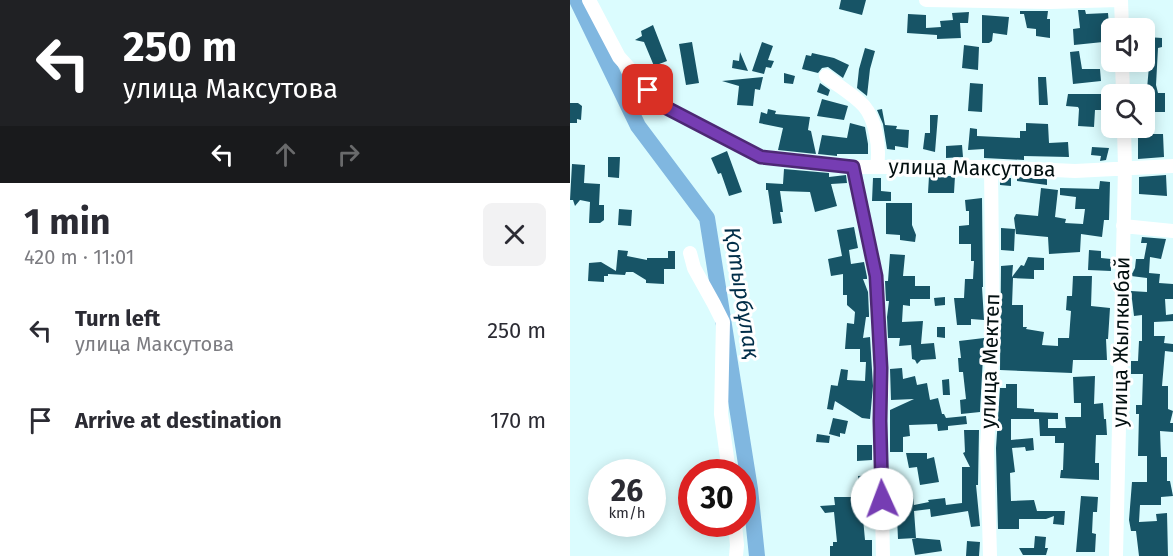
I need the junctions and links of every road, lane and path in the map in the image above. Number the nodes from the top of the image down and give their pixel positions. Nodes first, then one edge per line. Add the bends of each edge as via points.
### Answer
1 (589, 0) edge
2 (926, 0) edge
3 (1120, 0) edge
4 (1121, 18) edge
5 (826, 76) dead end
6 (1124, 138) edge
7 (877, 166) junction
8 (1173, 166) edge
9 (853, 167) junction
10 (991, 167) junction
11 (1125, 168) junction
12 (1123, 226) junction
13 (1173, 231) edge
14 (690, 253) dead end
15 (727, 459) edge
16 (736, 537) edge
17 (735, 556) edge
18 (883, 556) edge
19 (990, 556) edge
20 (1116, 556) edge

1 - 9 street, улица Максутова via 619,57 663,106 761,157
2 - 3 street
3 - 4 street
5 - 7 street via 865,107 875,129
6 - 11 street, улица Жылкыбай
7 - 9 street, улица Максутова
7 - 10 street, улица Максутова
8 - 11 street, улица Максутова
9 - 18 street via 876,276 882,386
10 - 11 street, улица Максутова via 1075,171
10 - 19 street, улица Мектеп via 993,343 987,448
11 - 12 street, улица Жылкыбай
12 - 13 street
12 - 20 street, улица Жылкыбай
14 - 15 street via 723,322 721,414
16 - 17 street

